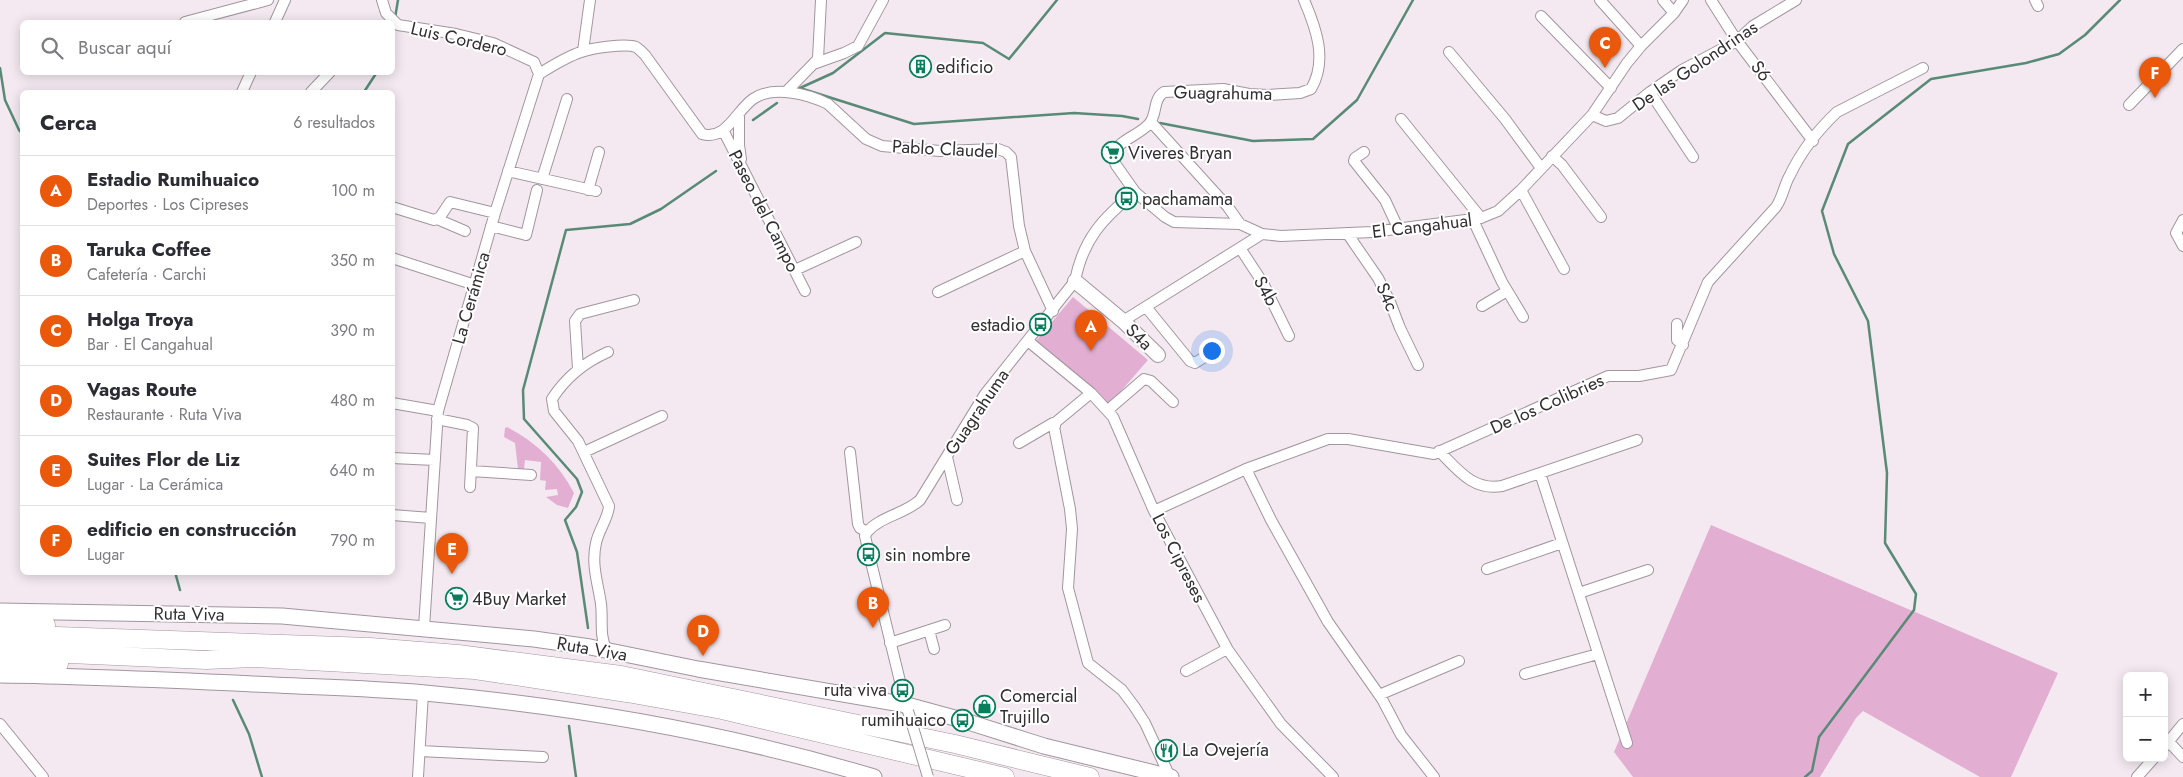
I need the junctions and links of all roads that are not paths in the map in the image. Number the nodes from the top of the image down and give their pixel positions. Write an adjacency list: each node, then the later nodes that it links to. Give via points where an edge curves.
1 (268, 0): 15 (street)
2 (286, 0): 16 (street)
3 (382, 0): 17 (street, Luis Cordero)
4 (590, 0): 22 (street)
5 (821, 0): 24 (street)
6 (883, 0): 24 (street, via 858,46)
7 (1304, 0): 39 (street, Guagrahuma, via 1320,50 1316,80 1311,89 1268,95 1223,89 1164,92 1158,95)
8 (1600, 0): 20 (street)
9 (1663, 0): 13 (street)
10 (1683, 0): 13 (street, El Cangahual)
11 (1711, 0): 19 (street, S6)
12 (1796, 0): 19 (street, De las Golondrinas, via 1753,26)
13 (1674, 13): 20 (street, El Cangahual)
14 (1541, 16): 29 (street)
15 (193, 20)
16 (276, 20)
17 (389, 20)
18 (395, 24): 26 (street, Luis Cordero, via 502,46 534,62)
19 (1737, 41): 33 (street, De las Golondrinas, via 1682,70); 41 (street, S6)
20 (1641, 46): 29 (street, El Cangahual)
21 (2183, 49): 35 (street)
22 (583, 51): 26 (street); 40 (street, via 624,45 636,47 702,134 716,136)
23 (1449, 52): 46 (street)
24 (816, 63): 32 (street)
25 (1923, 68): 41 (street, De los Colibries, via 1837,112)
26 (539, 74): 48 (street, La Cerámica)
27 (250, 75): 30 (street)
28 (327, 75): 31 (street)
29 (1611, 88): 37 (street, El Cangahual)
30 (243, 90)
31 (313, 90)
32 (786, 92): 36 (street, Pablo Claudel, via 762,94); 68 (street, Pablo Claudel, via 828,104 866,139 882,146 940,151 998,149 1006,152 1011,157)
33 (1650, 92): 37 (street, De las Golondrinas, via 1618,118 1606,121); 45 (street)
34 (566, 100): 49 (street)
35 (2129, 105)
36 (739, 114): 40 (street, Pablo Claudel); 47 (street)
37 (1592, 115): 44 (street, El Cangahual)
38 (1401, 119): 57 (street)
39 (1151, 122): 52 (street, via 1122,142 1112,154); 59 (street)
40 (723, 130): 47 (street, Paseo del Campo)
41 (1813, 141): 86 (street, De los Colibries, via 1794,167 1776,207 1708,282)
42 (599, 152): 49 (street, via 592,190)
43 (1364, 152): 61 (street, via 1354,161 1385,200)
44 (1552, 156): 46 (street, El Cangahual); 55 (street)
45 (1693, 157)
46 (1541, 168): 51 (street, El Cangahual)
47 (743, 170): 71 (street, Paseo del Campo)
48 (508, 171): 49 (street); 54 (street, La Cerámica)
49 (542, 179)
50 (537, 190): 60 (street, via 526,235)
51 (1521, 190): 57 (street, El Cangahual, via 1498,211); 70 (street)
52 (1135, 192): 59 (street, El Cangahual, via 1174,222); 72 (street, Guagrahuma, via 1110,212 1093,233 1079,261)
53 (395, 208): 56 (street)
54 (495, 213): 56 (street, via 450,202); 60 (street, La Cerámica)
55 (1601, 217)
56 (437, 219): 62 (street)
57 (1477, 219): 61 (street, El Cangahual); 75 (street)
58 (2183, 220): 66 (street, via 2176,233)
59 (1240, 224): 64 (street, El Cangahual)
60 (491, 226): 73 (street, La Cerámica)
61 (1399, 230): 63 (street, El Cangahual)
62 (465, 231)
63 (1347, 233): 64 (street, El Cangahual); 90 (street, S4c, via 1378,278)
64 (1262, 234): 67 (street)
65 (856, 242): 71 (street)
66 (2183, 246)
67 (1240, 248): 79 (street); 84 (street, S4b, via 1263,283)
68 (1025, 251): 76 (street); 80 (street, Pablo Claudel)
69 (395, 259): 73 (street)
70 (1564, 269)
71 (795, 270): 74 (street, Paseo del Campo)
72 (1075, 281): 80 (street, Guagrahuma); 82 (street, S4a)
73 (474, 285): 96 (street, La Cerámica)
74 (805, 291)
75 (1507, 291): 78 (street); 81 (street)
76 (938, 292)
77 (634, 300): 91 (street, via 576,317)
78 (1482, 306)
79 (1146, 307): 82 (street); 87 (street, via 1190,361 1199,362)
80 (1053, 310): 85 (street, Guagrahuma)
81 (1523, 317)
82 (1123, 321): 89 (street, S4a)
83 (1677, 324): 86 (street, via 1678,340)
84 (1289, 336)
85 (1028, 341): 92 (street, Los Cipreses); 104 (street, Guagrahuma, via 985,394)
86 (1683, 345): 101 (street, De los Colibries, via 1671,370 1639,376 1608,376)
87 (1214, 351)
88 (608, 352): 91 (street)
89 (1158, 355)
90 (1418, 365)
91 (578, 369): 102 (street, via 552,399 554,411)
92 (1091, 393): 95 (street, Los Cipreses); 98 (street)
93 (1173, 402): 95 (street, via 1144,379)
94 (395, 404): 96 (street)
95 (1108, 410): 113 (street, Los Cipreses)
96 (438, 415): 106 (street, La Cerámica); 108 (street, via 473,428)
97 (662, 416): 102 (street)
98 (1054, 426): 100 (street, via 1053,423); 160 (street, via 1072,529 1068,588 1088,663 1122,690 1134,706)
99 (1637, 440): 109 (street)
100 (1019, 443)
101 (1440, 451): 107 (street, De los Colibries, via 1434,454 1348,439 1328,439); 109 (street, via 1470,481 1485,487 1502,486)
102 (584, 452): 125 (street, via 609,506 594,557)
103 (850, 452): 116 (street, via 858,524)
104 (947, 457): 112 (street); 116 (street, Guagrahuma, via 914,506 873,525)
105 (395, 458): 106 (street)
106 (435, 460): 115 (street, La Cerámica)
107 (1246, 469): 113 (street, De los Colibries); 143 (street, via 1328,622)
108 (471, 471): 110 (street); 111 (street)
109 (1540, 473): 117 (street)
110 (531, 474)
111 (470, 487)
112 (957, 500)
113 (1154, 511): 132 (street, Los Cipreses)
114 (395, 515): 115 (street)
115 (431, 518): 124 (street, La Cerámica)
116 (867, 532): 129 (street, via 865,536)
117 (1562, 543): 118 (street); 120 (street)
118 (1487, 569)
119 (1648, 570): 120 (street)
120 (1579, 593): 135 (street)
121 (0, 611): 124 (main road, Ruta Viva, via 282,616)
122 (0, 620): 128 (highway, via 146,631)
123 (945, 625): 126 (street)
124 (424, 628): 130 (main road, Ruta Viva)
125 (602, 630): 130 (street); 133 (street)
126 (929, 630): 129 (street); 131 (street)
127 (0, 634): 128 (highway, Ruta Viva)
128 (198, 641): 159 (highway, Ruta Viva, via 370,647 458,654 620,675 955,744)
129 (890, 642): 144 (street)
130 (590, 647): 133 (main road, Ruta Viva)
131 (934, 649)
132 (1227, 649): 139 (street); 161 (street, Los Cipreses, via 1282,724)
133 (607, 650): 144 (main road, Ruta Viva)
134 (0, 652): 136 (highway)
135 (1598, 654): 140 (street); 148 (street)
136 (206, 660): 138 (highway); 158 (highway, via 254,658 475,670 722,710)
137 (1459, 661): 143 (street)
138 (0, 666)
139 (1186, 671)
140 (1525, 674)
141 (0, 675): 142 (main road, via 90,676)
142 (423, 693): 150 (street); 156 (main road, via 597,714 717,736 805,756)
143 (1379, 695): 162 (street, via 1401,735)
144 (907, 708): 157 (street, bridge); 160 (main road, Ruta Viva)
145 (0, 724): 154 (street)
146 (2183, 724): 147 (street)
147 (2168, 742)
148 (1627, 743)
149 (2168, 746): 152 (street)
150 (420, 751): 151 (street); 155 (street)
151 (543, 757)
152 (2183, 757)
153 (2150, 762): 163 (street)
154 (43, 777)
155 (418, 777)
156 (874, 777)
157 (928, 777)
158 (1005, 777)
159 (1090, 777)
160 (1170, 777)
161 (1333, 777)
162 (1434, 777)
163 (2137, 777)

